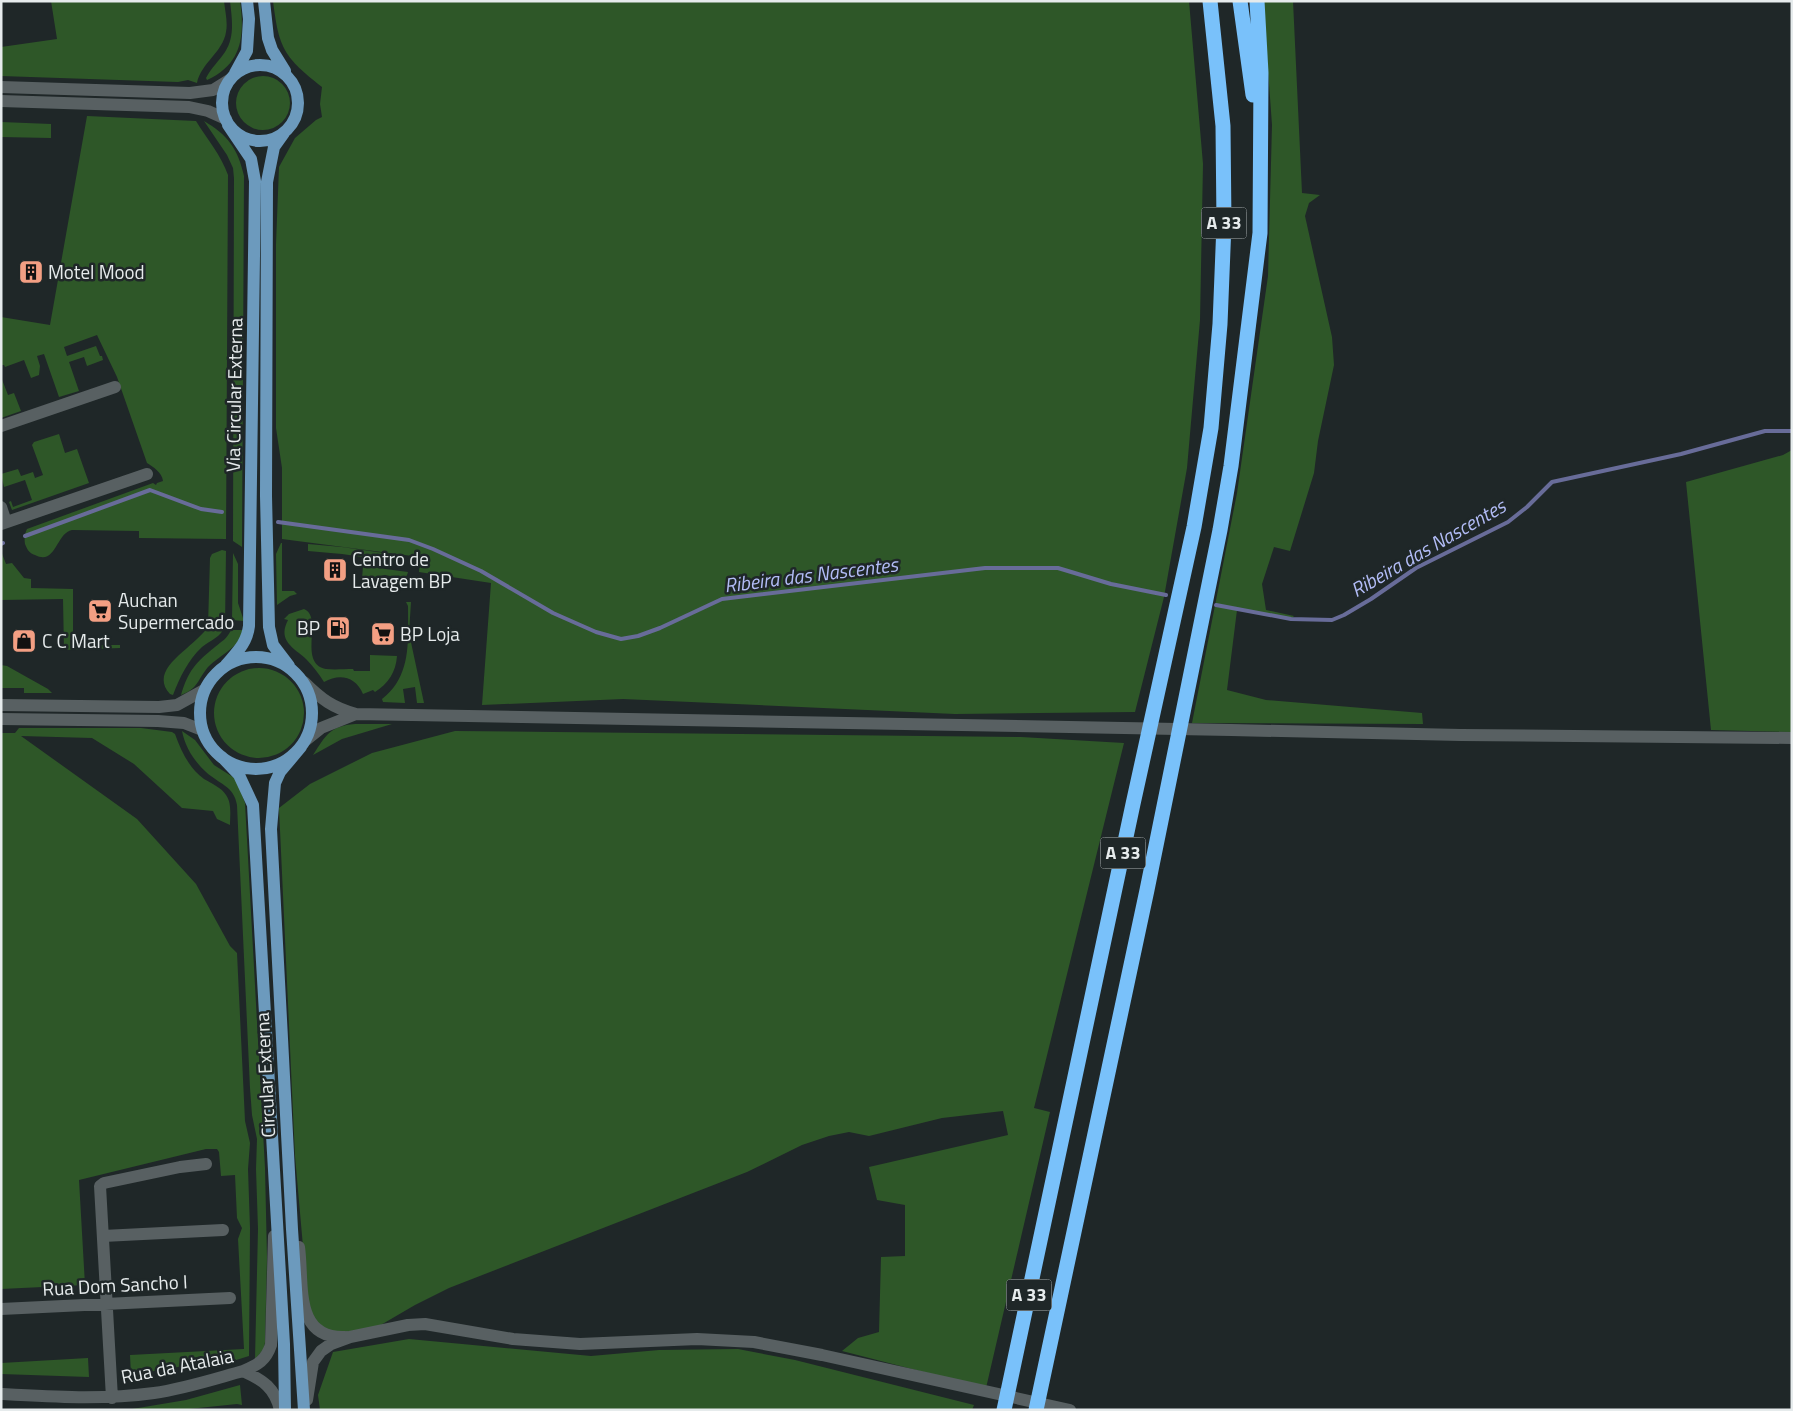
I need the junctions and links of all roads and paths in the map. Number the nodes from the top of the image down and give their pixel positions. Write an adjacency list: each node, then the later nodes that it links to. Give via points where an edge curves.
1 (247, 1): 7 (main road, via 247,50)
2 (264, 1): 6 (main road, via 268,38)
3 (1210, 1): 44 (highway, A 33, via 1223,126 1224,224 1211,428 1194,527)
4 (1240, 1): 12 (highway, A 33)
5 (1257, 1): 12 (highway, via 1261,73)
6 (288, 76): 7 (main road, via 276,67 258,64 244,67); 11 (main road, via 296,87 299,100 298,113)
7 (232, 77): 8 (street, via 213,90 190,93); 10 (main road, via 221,100)
8 (1, 87)
9 (1, 101): 10 (street, via 189,107 208,110)
10 (227, 122): 11 (main road, via 237,134 249,140 273,139); 18 (main road, Via Circular Externa, via 251,159 255,181 249,626 248,637)
11 (284, 133): 19 (main road, Via Circular Externa, via 274,147 267,182 266,496 269,627 272,646)
12 (1259, 144): 45 (highway, A 33, via 1260,233 1220,530)
13 (115, 387): 14 (street)
14 (1, 426)
15 (147, 474): 17 (street)
16 (1, 507): 17 (street)
17 (4, 523)
18 (226, 665): 19 (main road, via 257,656); 21 (main road)
19 (289, 666): 20 (main road)
20 (304, 682): 23 (street, via 338,709); 27 (main road, via 313,714 312,725)
21 (204, 690): 22 (street, via 177,705 159,707); 25 (main road, via 200,711)
22 (1, 705)
23 (356, 714): 26 (street, via 1442,735); 27 (street, via 321,728)
24 (1, 719): 25 (street, via 158,720)
25 (202, 730): 28 (main road)
26 (1792, 738)
27 (303, 744): 28 (main road, via 287,760 266,768 244,768); 31 (main road, Circular Externa, via 275,783 271,829)
28 (222, 757): 30 (main road, Circular Externa, via 240,775 253,805)
29 (206, 1164): 33 (street, via 104,1183 100,1186)
30 (276, 1221): 38 (street, Circular Externa, via 272,1255 271,1344 262,1362); 42 (main road, Circular Externa)
31 (292, 1229): 37 (street, via 299,1247 305,1307 311,1324 322,1334); 43 (main road, Circular Externa)
32 (223, 1230): 33 (street)
33 (103, 1236): 35 (street)
34 (230, 1298): 35 (street, Rua Dom Sancho I)
35 (106, 1304): 36 (street, Rua Dom Sancho I); 40 (street)
36 (1, 1310)
37 (350, 1337): 43 (street, via 331,1344 313,1362); 46 (street, via 425,1324 513,1340 571,1343 697,1339 754,1342)
38 (243, 1371): 40 (street, Rua da Atalaia, via 156,1393); 41 (street, Rua da Atalaia, via 270,1387)
39 (1, 1394): 40 (street, Rua da Atalaia)
40 (112, 1398)
41 (280, 1410)
42 (285, 1410)
43 (305, 1410)
44 (1004, 1410)
45 (1036, 1410)
46 (1070, 1410)

